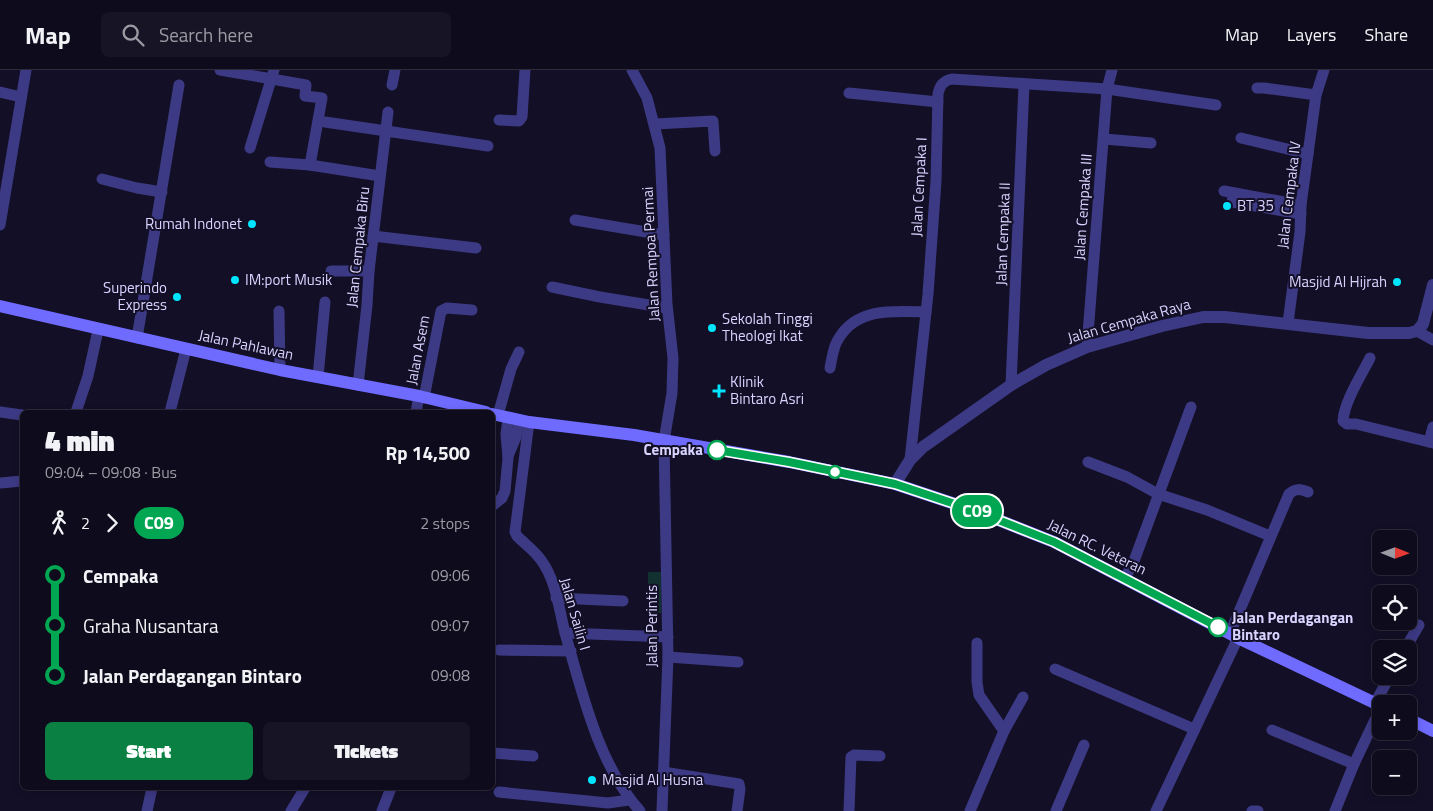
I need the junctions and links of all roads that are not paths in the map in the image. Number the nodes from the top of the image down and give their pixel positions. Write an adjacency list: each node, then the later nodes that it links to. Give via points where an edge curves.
1 (26, 70): 17 (street)
2 (220, 70): 8 (street)
3 (395, 70): 11 (street)
4 (525, 70): 21 (street, via 521,120)
5 (632, 70): 23 (street, Jalan Rempoa Permai, via 648,98)
6 (1112, 70): 13 (street, Jalan Cempaka III)
7 (1324, 70): 16 (street, Jalan Cempaka IV)
8 (272, 75): 29 (street); 33 (street, via 306,86 305,96 322,98)
9 (1024, 84): 13 (street, Jalan Cempaka I); 18 (street, Jalan Cempaka I, via 945,80 940,86); 67 (street, Jalan Cempaka II)
10 (180, 85): 36 (street)
11 (392, 85)
12 (1257, 88): 16 (street)
13 (1107, 89): 19 (street, Jalan Cempaka I); 26 (street, Jalan Cempaka III)
14 (0, 92): 17 (street)
15 (850, 93): 18 (street)
16 (1316, 95): 31 (street, Jalan Cempaka IV)
17 (21, 97): 40 (street)
18 (938, 102): 53 (street, Jalan Cempaka I, via 936,181)
19 (1216, 105)
20 (388, 112): 24 (street, Jalan Cempaka Biru)
21 (500, 120)
22 (325, 122): 24 (street)
23 (655, 124): 30 (street, via 713,121); 41 (street, Jalan Rempoa Permai, via 660,148)
24 (385, 132): 28 (street); 34 (street, Jalan Cempaka Biru)
25 (1241, 138): 31 (street)
26 (1104, 139): 27 (street); 59 (street, Jalan Cempaka III)
27 (1151, 143)
28 (488, 146)
29 (250, 148)
30 (715, 151)
31 (1308, 154): 38 (street, Jalan Cempaka IV)
32 (270, 162): 33 (street)
33 (310, 165): 34 (street)
34 (380, 176): 42 (street, Jalan Cempaka Biru)
35 (102, 179): 36 (street)
36 (162, 192): 57 (street)
37 (1229, 192): 38 (street)
38 (1301, 209): 54 (street, Jalan Cempaka IV)
39 (575, 220): 41 (street)
40 (0, 225)
41 (664, 235): 50 (street, Jalan Rempoa Permai)
42 (373, 236): 43 (street); 45 (street, Jalan Cempaka Biru)
43 (476, 248)
44 (331, 270): 45 (street)
45 (369, 271): 66 (street, Jalan Cempaka Biru)
46 (1433, 285): 56 (street, via 1423,324)
47 (552, 287): 50 (street)
48 (325, 302): 65 (street)
49 (0, 306): 55 (main road, Jalan Pahlawan)
50 (667, 308): 78 (street, Jalan Rempoa Permai, via 673,358 672,393)
51 (279, 310): 64 (street)
52 (472, 310): 68 (street, Jalan Asem, via 447,308 441,311)
53 (926, 312): 63 (street, via 879,312 859,318 839,338); 80 (street, Jalan Cempaka I)
54 (1288, 324): 56 (street, Jalan Cempaka Raya, via 1368,333); 59 (street, Jalan Cempaka Raya, via 1203,317)
55 (98, 330): 57 (main road, Jalan Pahlawan); 70 (street)
56 (1418, 331): 58 (street)
57 (137, 338): 60 (main road, Jalan Pahlawan)
58 (1433, 340)
59 (1087, 347): 67 (street, Jalan Cempaka Raya)
60 (186, 349): 64 (main road, Jalan Pahlawan); 71 (street)
61 (519, 352): 76 (street, via 511,369)
62 (1370, 358): 79 (street, via 1343,421)
63 (830, 368)
64 (280, 370): 65 (main road, Jalan Pahlawan)
65 (318, 377): 66 (main road, Jalan Pahlawan)
66 (358, 385): 68 (main road, Jalan Pahlawan)
67 (1011, 385): 80 (street, Jalan Cempaka Raya, via 923,446)
68 (422, 397): 72 (street); 73 (main road, Jalan Pahlawan)
69 (1191, 407): 86 (street)
70 (77, 410)
71 (171, 410)
72 (417, 410)
73 (477, 410)
74 (0, 412): 75 (street)
75 (20, 415)
76 (506, 417): 78 (main road, Jalan Pahlawan); 87 (street, via 508,458 505,491); 90 (street, Jalan Sailin I, via 515,532 541,560)
77 (1433, 427): 79 (street)
78 (664, 441): 84 (main road, Jalan RC. Veteran); 95 (street, Jalan Perintis)
79 (1431, 442)
80 (910, 460): 84 (street, Jalan Cempaka Raya)
81 (1088, 462): 86 (street, via 1127,477)
82 (20, 481): 83 (street)
83 (0, 483)
84 (895, 484): 89 (main road, Jalan RC. Veteran, via 1054,542)
85 (1308, 492): 88 (street, via 1299,489 1289,494)
86 (1158, 494): 88 (street); 89 (street)
87 (495, 504)
88 (1270, 536): 94 (street)
89 (1125, 578): 94 (main road, Jalan RC. Veteran)
90 (556, 598): 91 (street); 93 (street, Jalan Sailin I)
91 (623, 601)
92 (1419, 625): 96 (street)
93 (565, 633): 95 (street); 99 (street, Jalan Sailin I)
94 (1234, 635): 104 (main road, Jalan RC. Veteran); 107 (street)
95 (668, 636): 100 (street, Jalan Perintis)
96 (1410, 640)
97 (977, 643): 109 (street, via 979,695)
98 (499, 650): 99 (street)
99 (571, 651): 121 (street, Jalan Sailin I, via 586,708 613,773)
100 (668, 657): 101 (street); 116 (street, Jalan Perintis)
101 (738, 662)
102 (1055, 669): 107 (street)
103 (1023, 697): 109 (street)
104 (1372, 702)
105 (1372, 722): 115 (street)
106 (1417, 723): 110 (main road)
107 (1194, 729): 133 (street)
108 (1272, 730): 115 (street)
109 (1004, 731): 131 (street)
110 (1433, 731)
111 (1084, 745): 132 (street)
112 (495, 753): 113 (street)
113 (533, 756)
114 (880, 756): 130 (street, via 851,757)
115 (1354, 764): 123 (street)
116 (663, 772): 128 (street, Jalan Perintis); 129 (street, via 739,784)
117 (152, 790): 124 (street)
118 (300, 790): 125 (street)
119 (390, 790): 126 (street)
120 (499, 792): 122 (street)
121 (629, 800): 122 (street); 127 (street, Jalan Sailin I)
122 (607, 807)
123 (1339, 809)
124 (147, 811)
125 (291, 811)
126 (382, 811)
127 (640, 811)
128 (662, 811)
129 (737, 811)
130 (849, 811)
131 (970, 811)
132 (1056, 811)
133 (1156, 811)
134 (1252, 811): 135 (street)
135 (1258, 811)

